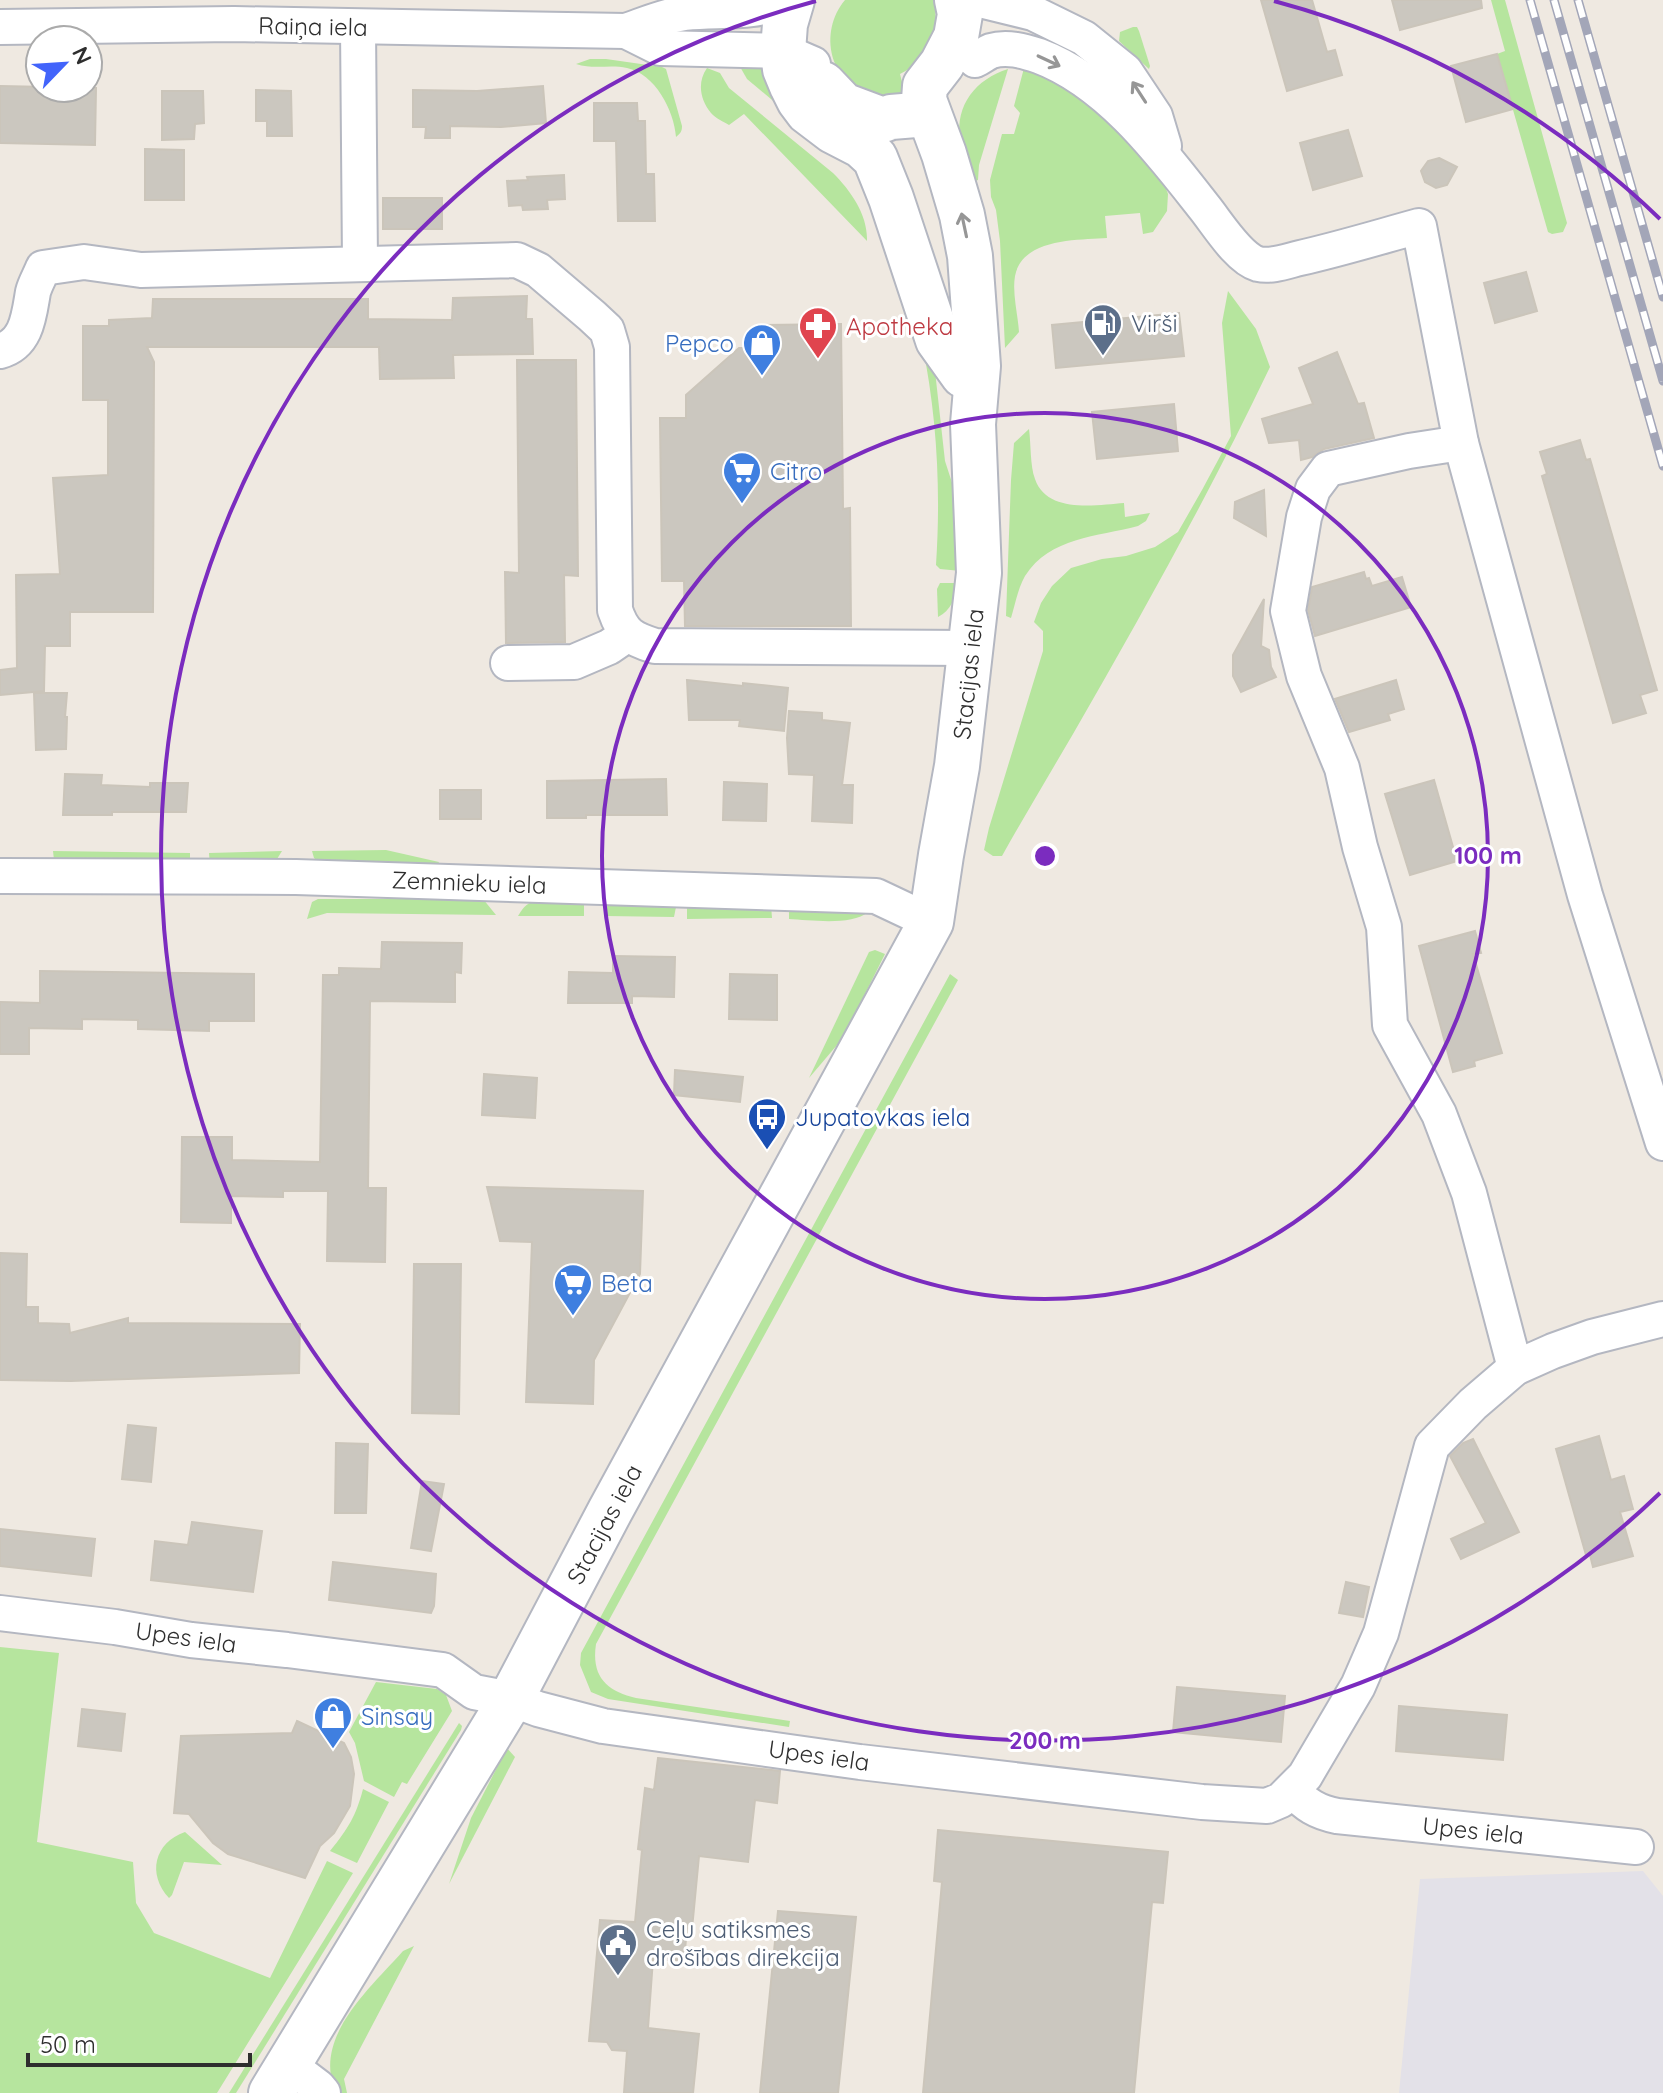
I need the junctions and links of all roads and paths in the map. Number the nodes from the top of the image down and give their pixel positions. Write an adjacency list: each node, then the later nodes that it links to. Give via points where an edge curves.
1 (784, 0): 8 (street, Raiņa iela, via 752,10 661,18)
2 (792, 0): 9 (main road, via 785,24)
3 (822, 0): 9 (main road, via 810,45)
4 (957, 0): 11 (main road, Stacijas iela, via 956,37 925,86)
5 (982, 0): 10 (main road, via 986,23); 13 (street, one-way to 5, via 1155,116 1125,71 1084,38 1033,13)
6 (0, 27): 7 (street, Raiņa iela)
7 (358, 27): 8 (street, Raiņa iela); 14 (street)
8 (626, 31): 9 (street, Raiņa iela, via 660,48)
9 (798, 58): 12 (main road, via 843,105); 16 (main road, via 785,69 808,112 875,158 938,340)
10 (975, 60): 11 (main road, via 956,89); 13 (street, one-way to 13, via 1011,49 1052,61 1109,99)
11 (928, 114): 12 (main road); 17 (main road, Stacijas iela, one-way to 11, via 978,366 970,256 958,200)
12 (883, 120): 16 (main road, Stacijas iela, via 940,268)
13 (1169, 162): 18 (street, via 1253,263 1267,266 1419,226)
14 (360, 263): 15 (street, via 141,270 84,262 43,268 29,323 10,349); 19 (street, via 517,260 538,270 607,330 612,347 615,610)
15 (0, 351)
16 (963, 375): 17 (main road, Stacijas iela)
17 (973, 424): 20 (main road, Stacijas iela, via 979,573)
18 (1461, 443): 24 (street, via 1585,895); 26 (street, via 1328,469 1313,489 1304,517 1288,611 1304,676 1342,768 1384,927 1390,1025 1439,1114 1469,1193)
19 (628, 634): 20 (street, via 655,646); 21 (street, via 574,662)
20 (971, 648): 23 (main road, Stacijas iela, via 957,766)
21 (508, 663)
22 (0, 876): 23 (street, Zemnieku iela, via 296,877 876,896)
23 (925, 934): 28 (main road, Stacijas iela)
24 (1663, 1143)
25 (1663, 1319): 26 (street, via 1592,1337)
26 (1515, 1368): 29 (street, via 1432,1446 1381,1633 1338,1722)
27 (0, 1613): 28 (street, Upes iela, via 443,1670 474,1692)
28 (511, 1699): 29 (street, Upes iela, via 603,1726 1076,1788 1252,1807 1267,1806); 31 (main road, Stacijas iela)
29 (1292, 1790): 30 (street, Upes iela, via 1318,1812 1337,1816)
30 (1636, 1847)
31 (280, 2079): 32 (street, via 318,2087)
32 (323, 2093)

